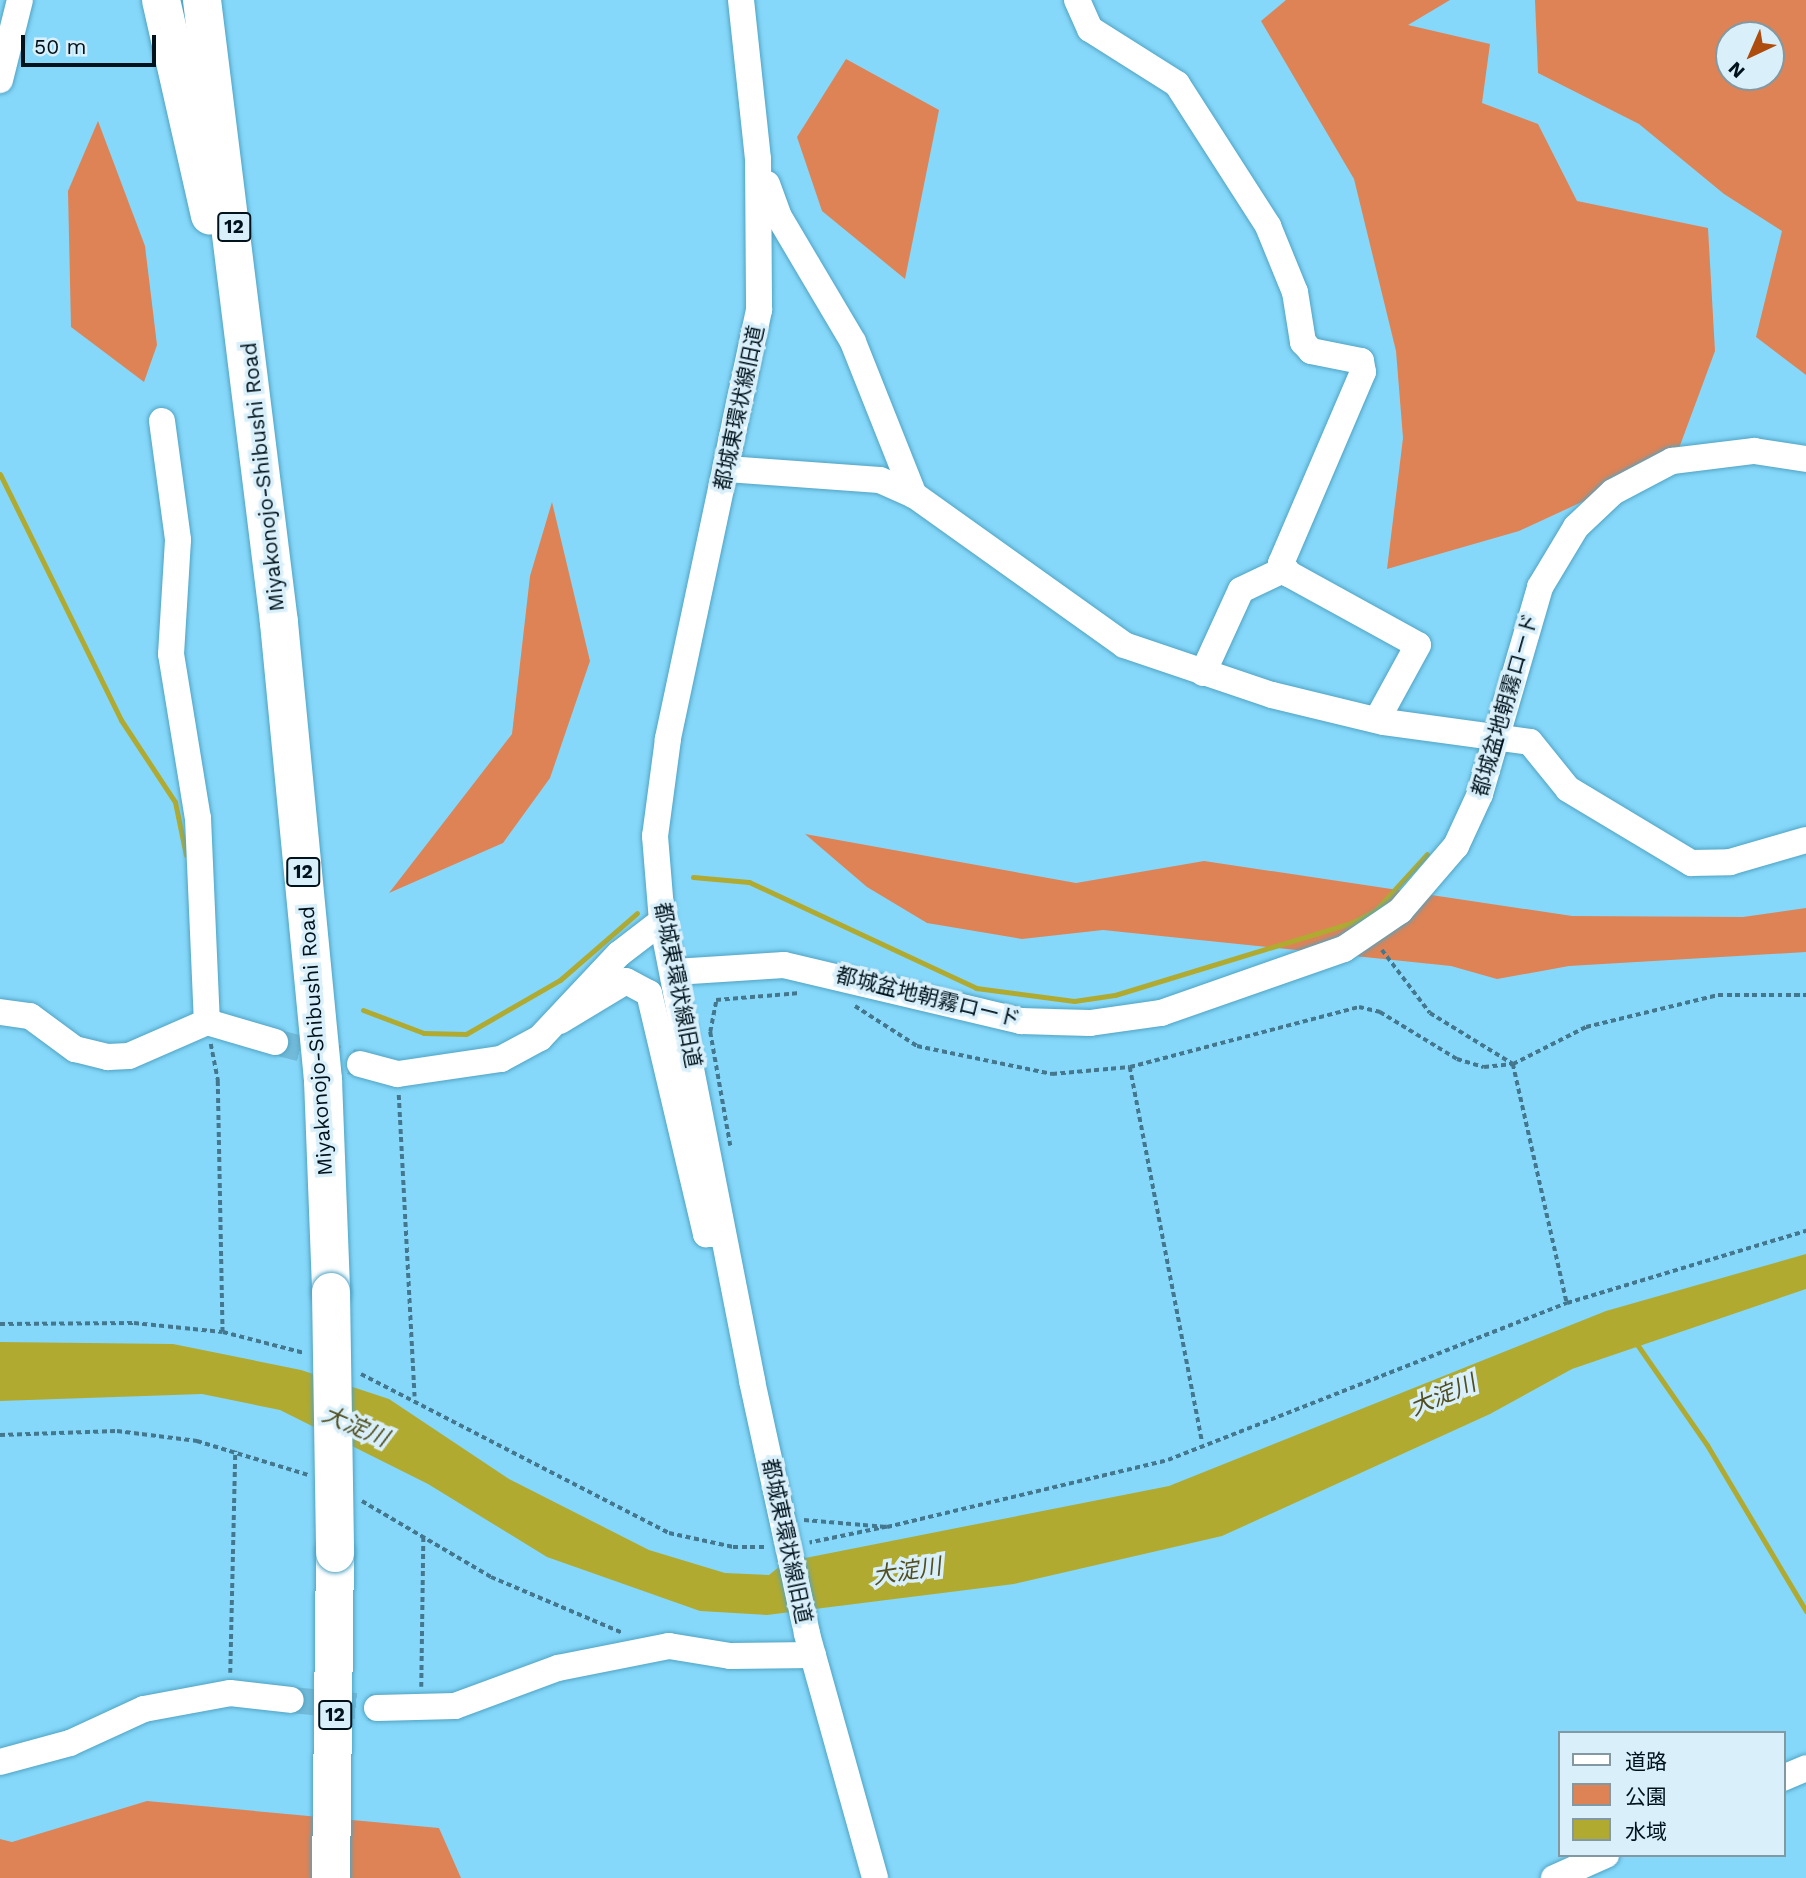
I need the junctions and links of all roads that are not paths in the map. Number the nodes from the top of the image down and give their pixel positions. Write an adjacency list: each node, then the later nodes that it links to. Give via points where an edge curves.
1 (20, 0): 7 (street)
2 (161, 0): 10 (highway)
3 (202, 0): 10 (highway, Miyakonojo-Shibushi Road / 12)
4 (221, 0): 10 (highway)
5 (741, 0): 8 (street, 都城東環状線旧道)
6 (1077, 0): 14 (street, via 1090,29 1177,84 1268,226 1295,292 1303,342 1311,351 1361,361 1363,372 1281,563)
7 (0, 80)
8 (758, 159): 12 (street, 都城東環状線旧道, via 759,310); 13 (street, via 778,215 853,342)
9 (162, 421): 23 (street, via 178,540 171,654 198,818)
10 (261, 454): 34 (highway, Miyakonojo-Shibushi Road / 12, bridge, via 323,1080 335,1553)
11 (1806, 459): 17 (street, 都城盆地朝霧ロード, via 1754,451 1703,454 1662,465 1613,492 1576,527 1540,587)
12 (727, 469): 13 (street, via 880,480); 19 (street, 都城東環状線旧道, via 657,795)
13 (914, 495): 15 (street, via 1124,645)
14 (1285, 569): 15 (street, via 1241,590); 16 (street, via 1418,645)
15 (1203, 673): 16 (street)
16 (1377, 720): 17 (street)
17 (1496, 736): 18 (street, via 1530,742 1568,789 1691,863 1730,863); 20 (street, 都城盆地朝霧ロード, via 1480,794 1456,846 1400,911 1370,932 1290,973 1224,995 1161,1013 1090,1023 1021,1021 784,965)
18 (1806, 840)
19 (662, 921): 20 (street, 都城東環状線旧道); 22 (street, via 619,954)
20 (675, 972): 26 (street, 都城東環状線旧道)
21 (0, 1012): 23 (street, via 30,1016 75,1049 108,1057 130,1056)
22 (560, 1021): 25 (street, via 501,1059 398,1074); 26 (street, via 626,981 649,993 706,1234)
23 (207, 1022): 24 (street)
24 (275, 1042)
25 (360, 1063)
26 (723, 1235): 27 (street, 都城東環状線旧道)
27 (810, 1644): 29 (street, via 730,1656 669,1646 558,1668 456,1706); 35 (street, 都城東環状線旧道)
28 (291, 1700): 30 (street, via 230,1693 144,1709 70,1743)
29 (377, 1708)
30 (0, 1762)
31 (1806, 1768): 32 (street)
32 (1785, 1777)
33 (1601, 1857): 36 (street)
34 (331, 1878)
35 (875, 1878)
36 (1554, 1878)

